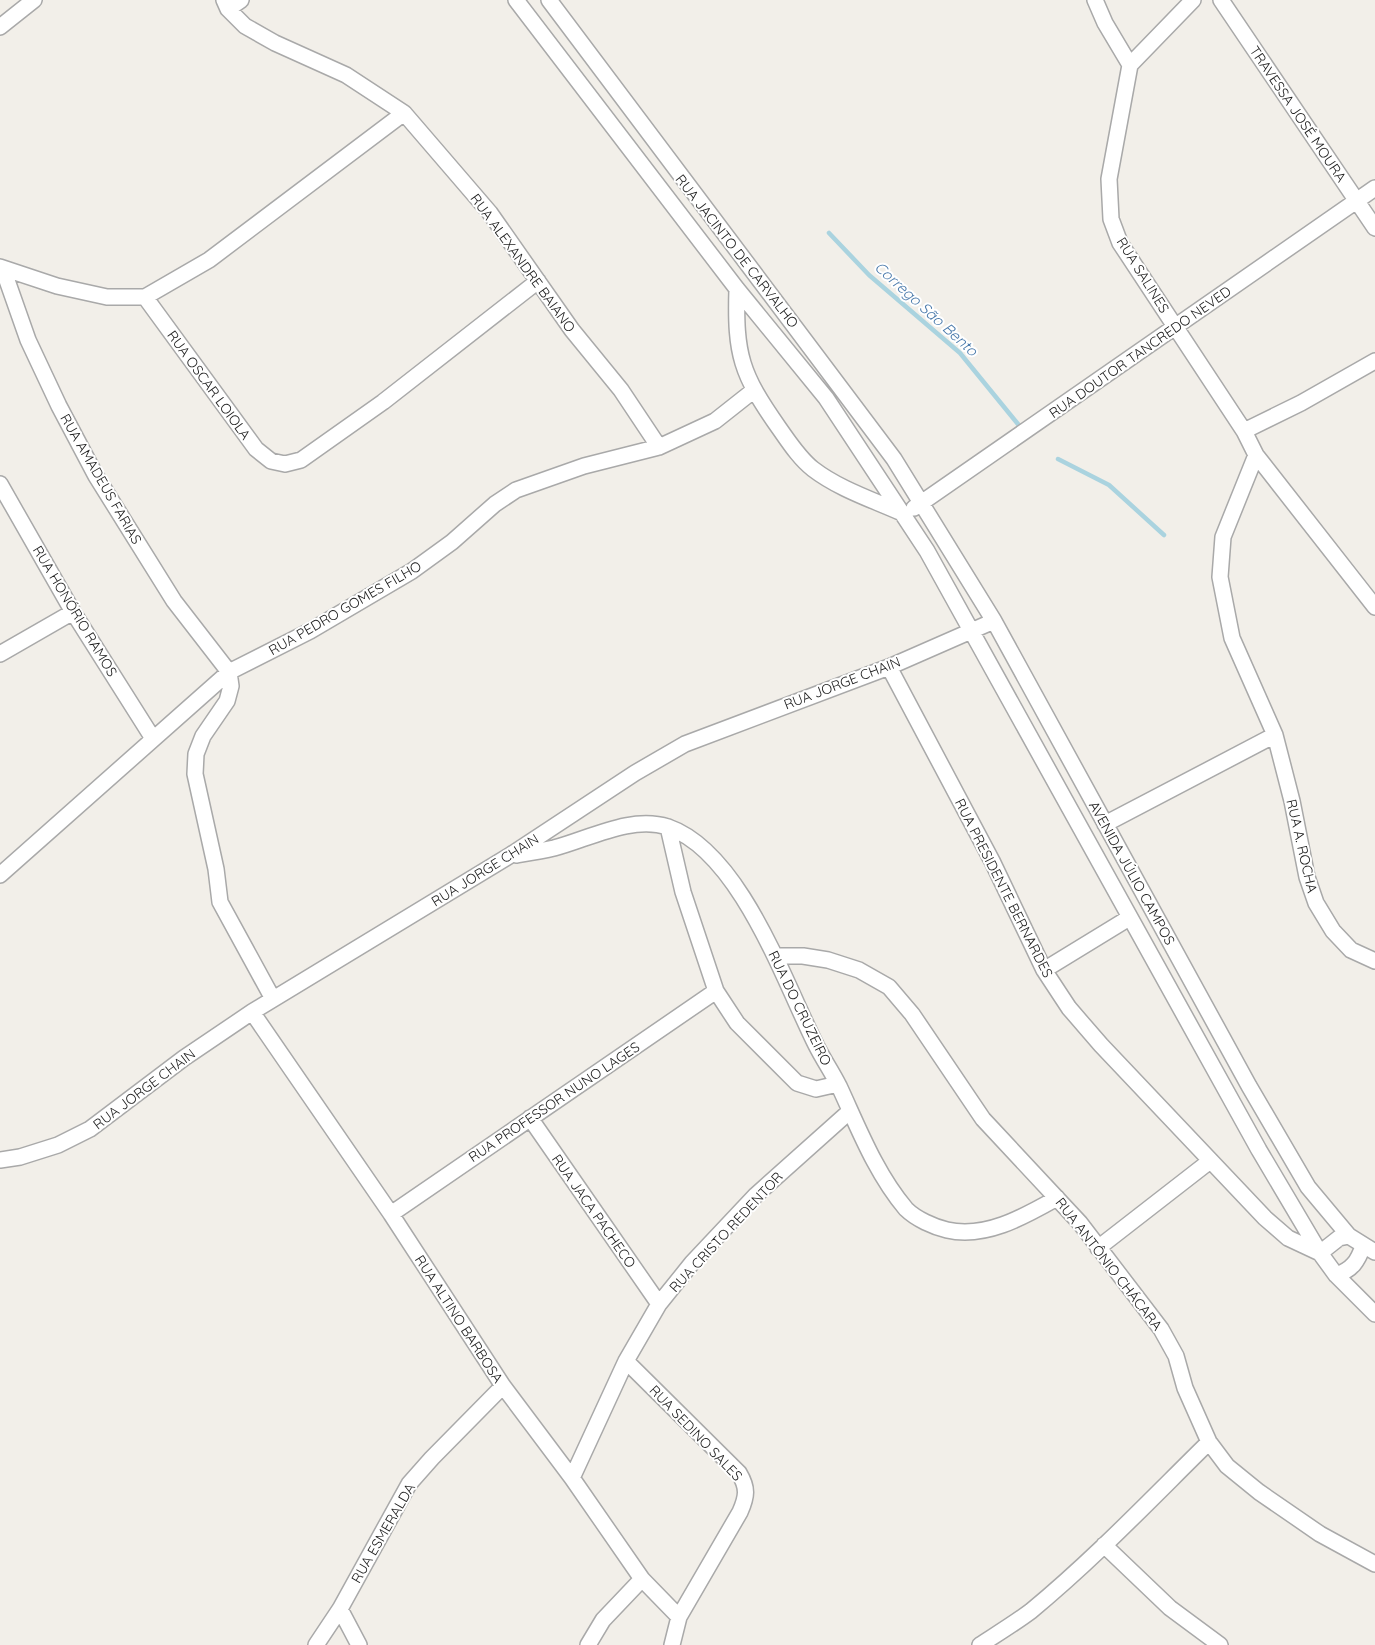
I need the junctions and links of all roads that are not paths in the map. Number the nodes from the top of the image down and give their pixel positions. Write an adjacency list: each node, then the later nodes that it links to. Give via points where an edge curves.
1 (241, 0): 8 (street)
2 (516, 0): 13 (street)
3 (549, 0): 12 (street, RUA JACINTO DE CARVALHO)
4 (1095, 0): 10 (street)
5 (1193, 0): 10 (street)
6 (1221, 0): 15 (street, TRAVESSA JOSÉ MOURA)
7 (26, 2): 9 (street)
8 (226, 5): 11 (street, RUA ALEXANDRE BAIANO, via 245,26 346,75)
9 (0, 27)
10 (1130, 65): 21 (street, RUA SALINES, via 1109,179 1111,219 1120,243)
11 (404, 113): 18 (street, RUA ALEXANDRE BAIANO, via 490,213); 20 (street, via 209,260)
12 (665, 156): 13 (street); 23 (street, RUA JACINTO DE CARVALHO)
13 (646, 171): 19 (street)
14 (1375, 188): 15 (street, RUA DOUTOR TANCREDO NEVED)
15 (1357, 201): 16 (street, TRAVESSA JOSÉ MOURA); 21 (street, RUA DOUTOR TANCREDO NEVED)
16 (1375, 228)
17 (2, 268): 20 (street, RUA AMADEUS FARIAS, via 57,286 107,297); 39 (street, RUA AMADEUS FARIAS, via 28,340 96,476 174,601)
18 (538, 281): 20 (street, RUA OSCAR LOIOLA, via 383,402 302,460 285,464 271,461 256,449); 27 (street, RUA ALEXANDRE BAIANO, via 572,330 621,390)
19 (737, 289): 24 (street, via 736,324 740,358); 25 (street)
20 (145, 297)
21 (1176, 327): 26 (street, RUA SALINES); 30 (street, RUA DOUTOR TANCREDO NEVED)
22 (1375, 361): 26 (street, via 1302,403)
23 (842, 387): 25 (street); 30 (street, RUA JACINTO DE CARVALHO)
24 (754, 391): 27 (street, RUA PEDRO GOMES FILHO, via 716,421); 31 (street, via 797,453 813,469)
25 (826, 398): 31 (street)
26 (1244, 431): 28 (street, RUA SALINES)
27 (658, 447): 39 (street, RUA PEDRO GOMES FILHO, via 584,466 516,490 412,571 310,631)
28 (1256, 455): 32 (street, RUA SALINES); 41 (street, RUA A. ROCHA, via 1223,536 1220,577 1232,638)
29 (0, 484): 33 (street, RUA HONÓRIO RAMOS)
30 (922, 504): 31 (street, RUA DOUTOR TANCREDO NEVED); 34 (street, AVENIDA JÚLIO CAMPOS)
31 (904, 514): 35 (street)
32 (1375, 607)
33 (73, 612): 36 (street); 42 (street, RUA HONÓRIO RAMOS)
34 (994, 621): 35 (street, RUA JORGE CHAIN); 38 (street, AVENIDA JÚLIO CAMPOS)
35 (971, 631): 37 (street, RUA JORGE CHAIN); 40 (street)
36 (0, 654)
37 (889, 667): 45 (street, RUA JORGE CHAIN, via 685,744 635,772); 50 (street, RUA PRESIDENTE BERNARDES, via 992,861)
38 (1019, 667): 40 (street); 43 (street, AVENIDA JÚLIO CAMPOS)
39 (229, 672): 42 (street, RUA PEDRO GOMES FILHO); 52 (street, via 231,686 227,701 203,736 196,754 195,774 220,902)
40 (998, 679): 47 (street)
41 (1275, 735): 43 (street); 49 (street, RUA A. ROCHA, via 1307,877 1316,903 1333,931 1351,950)
42 (152, 738): 46 (street, RUA PEDRO GOMES FILHO)
43 (1105, 824): 61 (street, AVENIDA JÚLIO CAMPOS, via 1308,1187)
44 (668, 827): 45 (street, RUA DO CRUZEIRO, via 646,824 622,827 554,848); 48 (street, RUA DO CRUZEIRO, via 712,855 745,901); 51 (street, via 683,892)
45 (509, 856): 52 (street, RUA JORGE CHAIN)
46 (0, 875)
47 (1129, 918): 50 (street); 64 (street)
48 (775, 956): 54 (street, RUA DO CRUZEIRO, via 817,1047); 59 (street, RUA ANTÔNIO CHÁCARA, via 828,960 859,970 889,988 912,1014 983,1119)
49 (1375, 961)
50 (1044, 970): 58 (street, RUA PRESIDENTE BERNARDES, via 1069,1008 1101,1045)
51 (716, 991): 54 (street, via 737,1024 797,1083 816,1090); 56 (street, RUA PROFESSOR NUNO LAGES)
52 (273, 999): 53 (street, RUA JORGE CHAIN)
53 (252, 1012): 57 (street, RUA JORGE CHAIN, via 184,1058 90,1130 58,1145); 60 (street, RUA ALTINO BARBOSA)
54 (838, 1084): 55 (street, RUA DO CRUZEIRO)
55 (850, 1111): 59 (street, RUA DO CRUZEIRO, via 881,1172 907,1210 924,1222 949,1230 978,1230 1017,1221); 66 (street, RUA CRISTO REDENTOR, via 756,1195 692,1263)
56 (530, 1118): 60 (street, RUA PROFESSOR NUNO LAGES); 66 (street, RUA JACA PACHECO)
57 (0, 1160)
58 (1210, 1161): 62 (street); 64 (street, RUA PRESIDENTE BERNARDES, via 1288,1238)
59 (1057, 1198): 62 (street, RUA ANTÔNIO CHÁCARA)
60 (391, 1214): 69 (street, RUA ALTINO BARBOSA)
61 (1349, 1236): 63 (street, AVENIDA JÚLIO CAMPOS); 64 (street, via 1339,1238)
62 (1098, 1248): 70 (street, RUA ANTÔNIO CHÁCARA, via 1161,1329 1176,1356 1185,1388)
63 (1369, 1249): 65 (street, via 1346,1272)
64 (1320, 1253): 65 (street)
65 (1336, 1275): 67 (street)
66 (659, 1304): 68 (street, RUA CRISTO REDENTOR)
67 (1375, 1314)
68 (626, 1361): 71 (street, RUA CRISTO REDENTOR); 76 (street, RUA SEDINO SALES, via 739,1473 746,1484 746,1497 740,1512)
69 (502, 1386): 71 (street, RUA ALTINO BARBOSA); 75 (street, RUA ESMERALDA, via 409,1484)
70 (1209, 1442): 72 (street); 73 (street, RUA ANTÔNIO CHÁCARA, via 1227,1466 1259,1492 1320,1534)
71 (572, 1478): 74 (street, RUA ALTINO BARBOSA)
72 (1104, 1545): 81 (street, via 1030,1612); 82 (street, via 1170,1608)
73 (1375, 1564)
74 (642, 1579): 76 (street, RUA ALTINO BARBOSA); 79 (street, via 603,1620)
75 (340, 1609): 77 (street, RUA ESMERALDA); 78 (street)
76 (679, 1617): 80 (street, RUA SEDINO SALES)
77 (316, 1645)
78 (359, 1645)
79 (588, 1645)
80 (672, 1645)
81 (980, 1645)
82 (1220, 1645)

